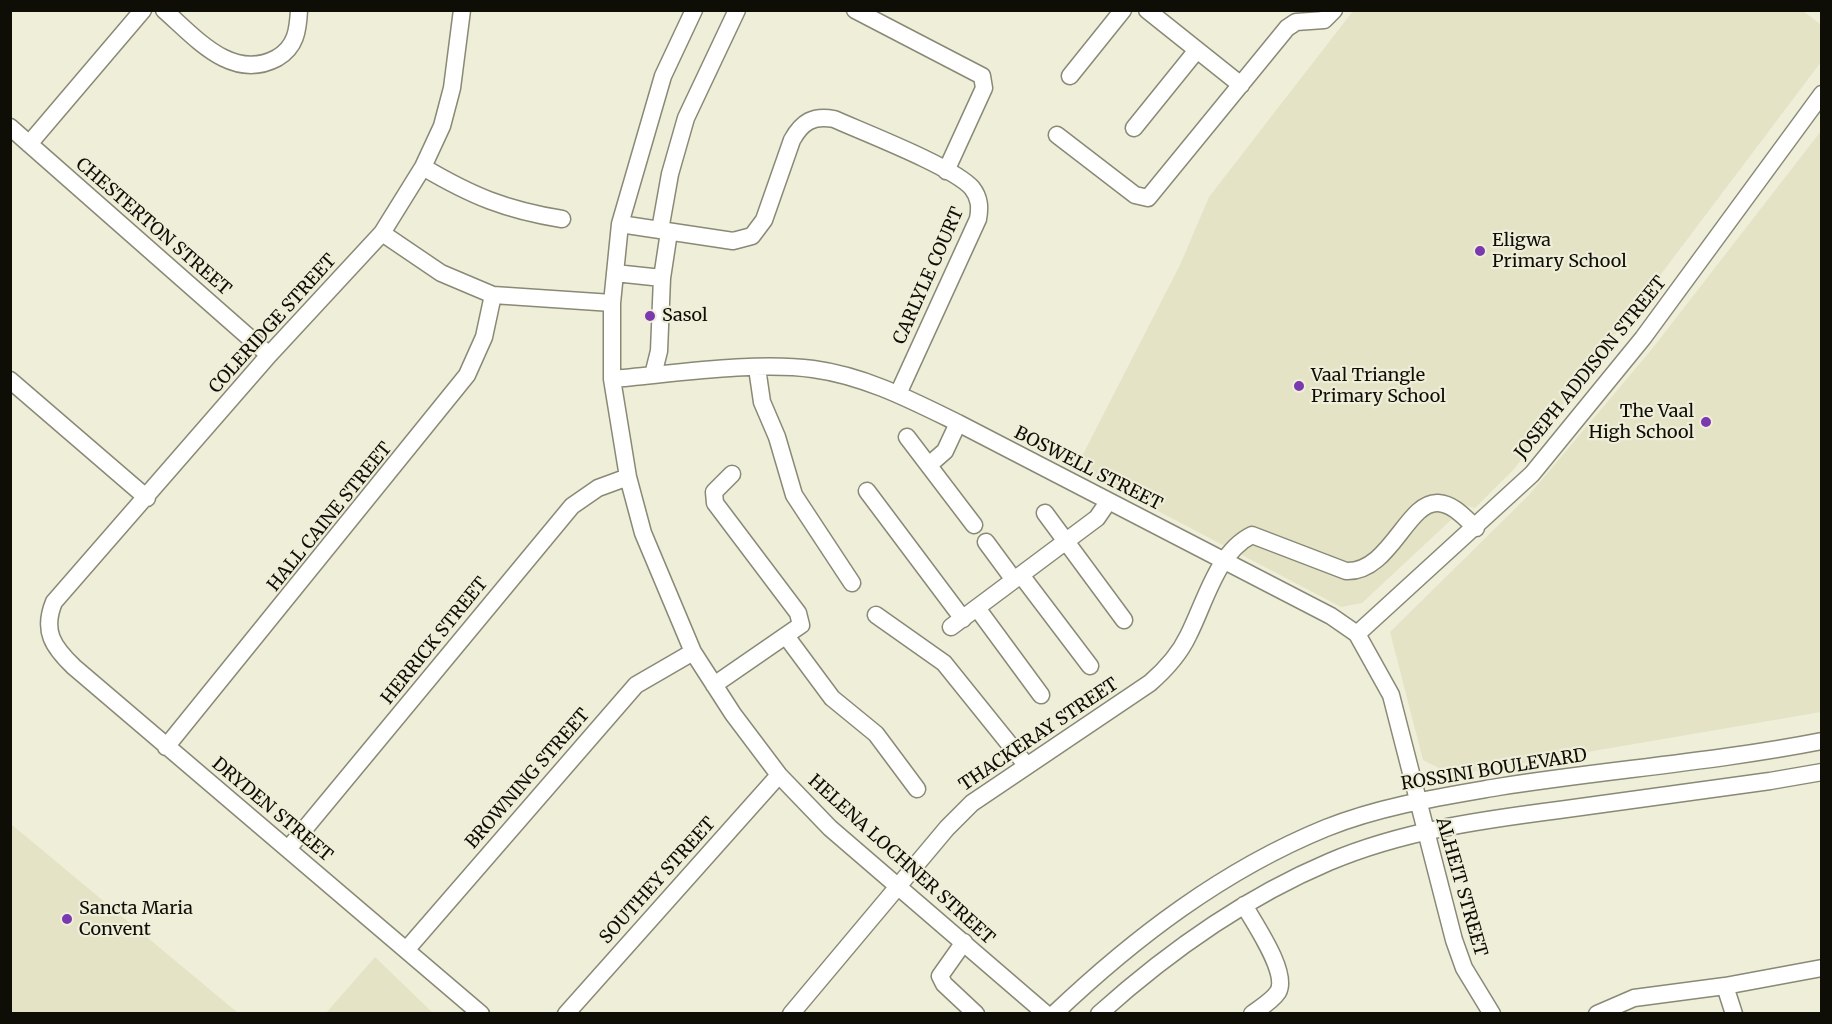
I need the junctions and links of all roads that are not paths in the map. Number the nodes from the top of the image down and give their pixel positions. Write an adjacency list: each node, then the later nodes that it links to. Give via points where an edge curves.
1 (143, 10): 18 (street)
2 (164, 10): 3 (street, via 219,57 238,65 254,66 282,55 292,44)
3 (299, 10)
4 (462, 10): 19 (street, COLERIDGE STREET, via 452,88 442,126)
5 (694, 10): 22 (street, HELENA LOCHNER STREET, via 663,76)
6 (737, 10): 23 (street, via 686,118 670,174)
7 (855, 10): 20 (street, via 982,76 984,88)
8 (1123, 10): 12 (street)
9 (1147, 10): 11 (street)
10 (1334, 10): 13 (street, via 1324,20 1296,22 1287,28)
11 (1197, 50): 13 (street); 16 (street)
12 (1070, 76)
13 (1241, 85): 17 (street, via 1148,198 1135,195)
14 (1821, 94): 45 (street, JOSEPH ADDISON STREET, via 1598,396 1532,474)
15 (10, 127): 18 (street, CHESTERTON STREET)
16 (1134, 128)
17 (1057, 135)
18 (29, 144): 29 (street, CHESTERTON STREET)
19 (423, 167): 21 (street, via 468,193 518,212); 24 (street, COLERIDGE STREET)
20 (946, 171): 23 (street, CARLYLE COURT, via 834,119 813,119 798,129 792,140 764,220 752,236 733,242); 34 (street, CARLYLE COURT, via 976,194 978,219)
21 (562, 219)
22 (620, 224): 23 (street, CARLYLE COURT); 25 (street, HELENA LOCHNER STREET)
23 (665, 231): 26 (street)
24 (381, 233): 27 (street, via 441,273); 29 (street, COLERIDGE STREET)
25 (615, 273): 26 (street); 28 (street, HELENA LOCHNER STREET)
26 (662, 278): 31 (street, via 659,351)
27 (493, 295): 28 (street); 62 (street, HALL CAINE STREET, via 477,356 451,398)
28 (612, 303): 32 (street, HELENA LOCHNER STREET)
29 (269, 355): 41 (street, COLERIDGE STREET)
30 (757, 368): 31 (street, BOSWELL STREET); 34 (street, BOSWELL STREET, via 811,369); 50 (street, via 762,402 794,495)
31 (653, 375): 32 (street, BOSWELL STREET)
32 (612, 379): 39 (street, HELENA LOCHNER STREET)
33 (10, 380): 41 (street)
34 (898, 394): 35 (street, BOSWELL STREET)
35 (958, 423): 37 (street, via 945,451); 42 (street, BOSWELL STREET)
36 (907, 437): 37 (street)
37 (929, 465): 44 (street)
38 (732, 474): 56 (street, via 714,492 715,503 801,617 801,625)
39 (628, 477): 57 (street, HELENA LOCHNER STREET, via 643,532); 69 (street, HERRICK STREET, via 598,488 572,506)
40 (867, 491): 52 (street)
41 (147, 498): 54 (street, COLERIDGE STREET, via 54,602)
42 (1108, 502): 46 (street, via 1097,518); 48 (street, BOSWELL STREET)
43 (1045, 513): 46 (street)
44 (974, 525)
45 (1476, 528): 48 (street, THACKERAY STREET, via 1454,508 1438,503 1424,507 1370,566 1358,572 1346,571 1252,535 1241,540); 55 (street, JOSEPH ADDISON STREET)
46 (1066, 541): 49 (street); 53 (street)
47 (986, 542): 49 (street)
48 (1224, 561): 55 (street, BOSWELL STREET, via 1331,616); 63 (street, THACKERAY STREET, via 1187,638 1166,669)
49 (1018, 578): 52 (street); 58 (street)
50 (852, 583)
51 (876, 615): 63 (street, via 944,663)
52 (964, 618): 60 (street)
53 (1124, 620)
54 (47, 629): 62 (street, DRYDEN STREET, via 60,654)
55 (1357, 634): 67 (street, BOSWELL STREET, via 1391,695)
56 (786, 636): 59 (street); 66 (street, via 832,698 876,734)
57 (693, 652): 59 (street, HELENA LOCHNER STREET); 73 (street, BROWNING STREET, via 636,685)
58 (1090, 666)
59 (714, 685): 65 (street, HELENA LOCHNER STREET)
60 (1041, 695)
61 (1821, 741): 67 (street, ROSSINI BOULEVARD)
62 (166, 747): 69 (street, DRYDEN STREET)
63 (1027, 766): 70 (street, THACKERAY STREET, via 972,802)
64 (1821, 772): 68 (street, via 1502,817)
65 (779, 775): 70 (street, HELENA LOCHNER STREET, via 830,828); 77 (street, SOUTHEY STREET)
66 (916, 789)
67 (1417, 800): 68 (street, ALHEIT STREET); 81 (street, ROSSINI BOULEVARD, via 1327,828 1283,847 1209,890 1105,965)
68 (1425, 832): 71 (street, via 1330,862); 84 (street, ALHEIT STREET, via 1464,968)
69 (288, 849): 73 (street, DRYDEN STREET)
70 (898, 885): 72 (street, HELENA LOCHNER STREET); 78 (street, THACKERAY STREET)
71 (1244, 905): 82 (street, via 1190,940); 83 (street, via 1281,978 1278,993)
72 (964, 942): 79 (street, via 939,976); 80 (street, HELENA LOCHNER STREET)
73 (407, 949): 76 (street, DRYDEN STREET)
74 (1821, 968): 75 (street)
75 (1725, 986): 85 (street, via 1634,998); 86 (street)
76 (481, 1014)
77 (566, 1014)
78 (791, 1014)
79 (976, 1014)
80 (1046, 1014)
81 (1054, 1014)
82 (1099, 1014)
83 (1252, 1014)
84 (1492, 1014)
85 (1597, 1014)
86 (1734, 1014)

